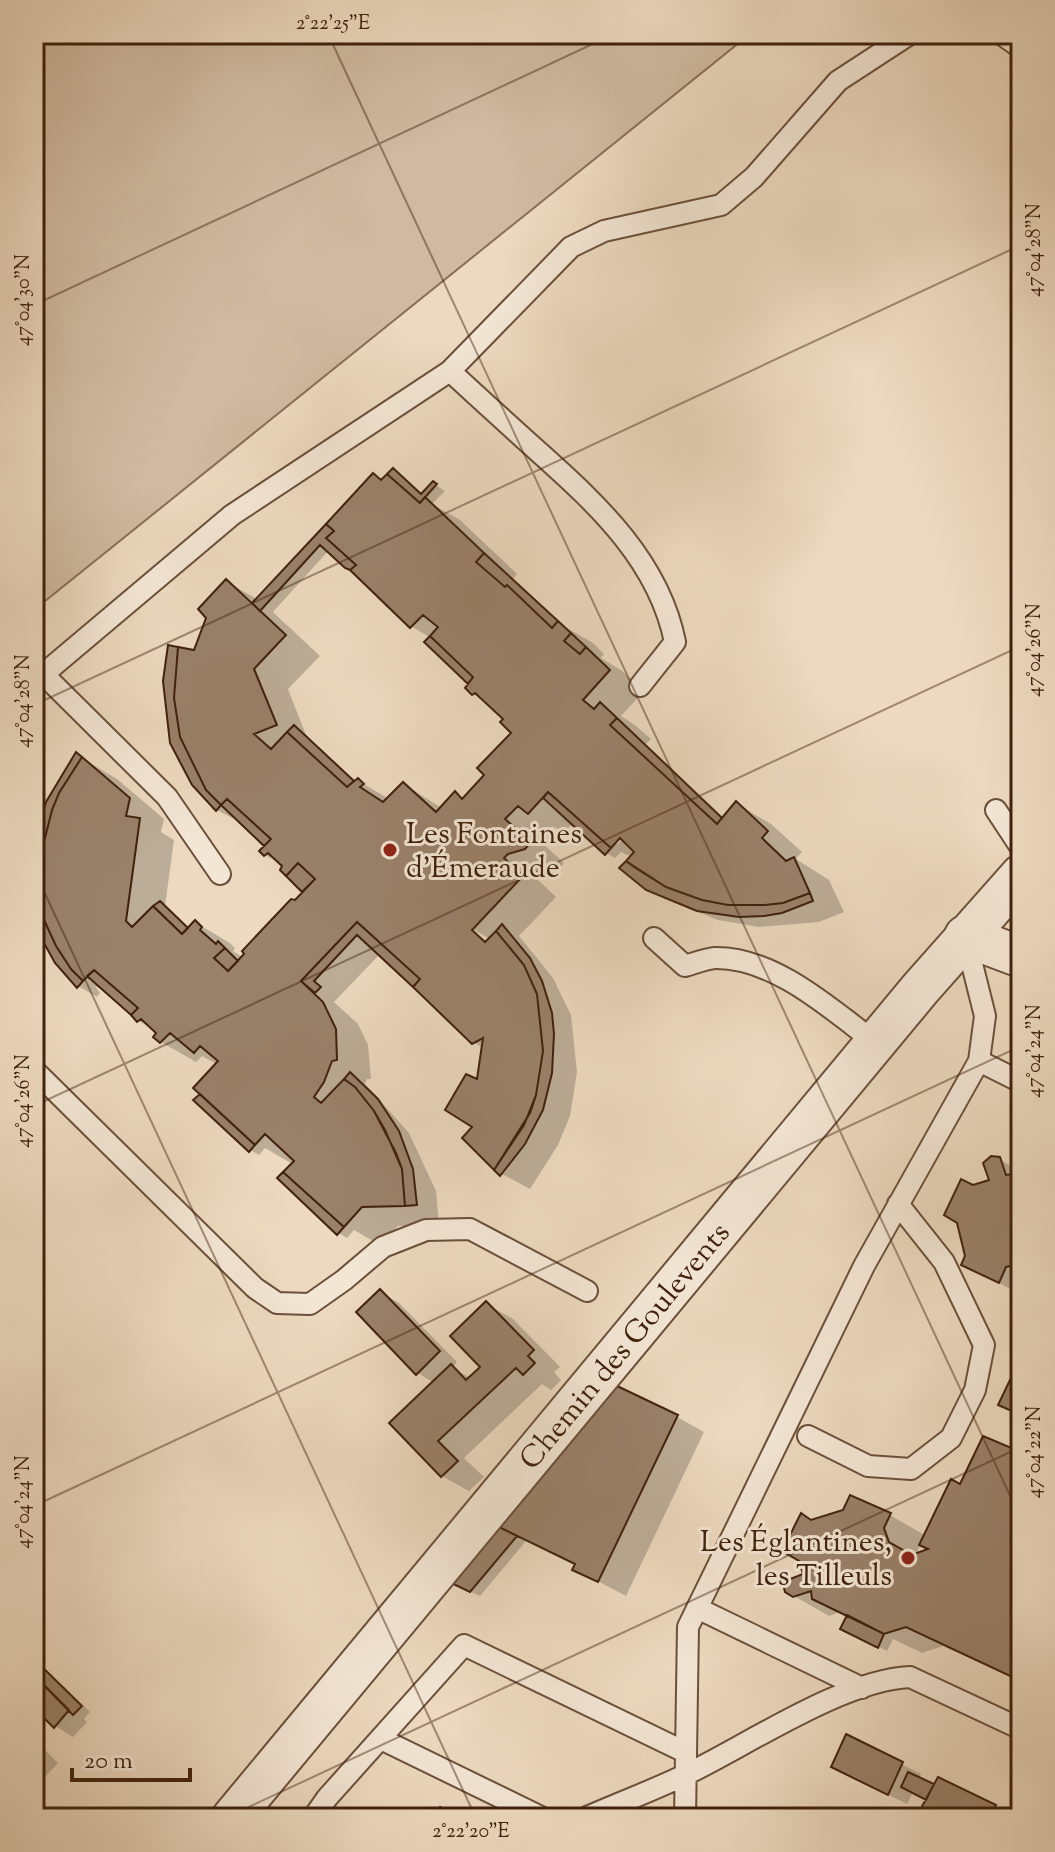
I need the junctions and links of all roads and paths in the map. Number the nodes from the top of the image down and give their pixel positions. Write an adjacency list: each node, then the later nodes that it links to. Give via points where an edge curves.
1 (910, 34): 4 (lane, via 838,81 754,177 721,205 604,231 571,247)
2 (1001, 34): 3 (lane)
3 (1021, 48)
4 (450, 371): 5 (lane, via 232,515); 6 (lane, via 586,494 637,555 669,613 675,642)
5 (38, 678): 9 (lane, via 167,797)
6 (640, 686)
7 (996, 810): 8 (lane)
8 (1021, 848)
9 (220, 874)
10 (1021, 875): 11 (street, Chemin des Goulevents)
11 (965, 936): 13 (street); 14 (street, Chemin des Goulevents); 15 (lane, via 985,1016)
12 (654, 938): 14 (lane, via 685,966 712,958 744,961 798,985)
13 (1021, 957)
14 (876, 1043): 27 (street, Chemin des Goulevents)
15 (979, 1061): 17 (lane); 18 (lane)
16 (34, 1070): 19 (lane, via 255,1288 277,1303 310,1304 383,1247 426,1230 470,1229)
17 (1021, 1082)
18 (898, 1204): 20 (lane, via 944,1262 984,1345 975,1390 951,1438 911,1469 868,1466); 21 (lane)
19 (587, 1291)
20 (808, 1436)
21 (697, 1608): 22 (lane); 25 (lane, via 688,1627)
22 (862, 1688): 23 (lane, via 910,1677); 26 (lane)
23 (1021, 1729)
24 (381, 1739): 25 (lane, via 464,1645); 28 (lane); 29 (lane)
25 (685, 1752): 26 (lane)
26 (685, 1775): 30 (lane); 31 (lane)
27 (232, 1818)
28 (313, 1818)
29 (543, 1818)
30 (585, 1818)
31 (685, 1818)

